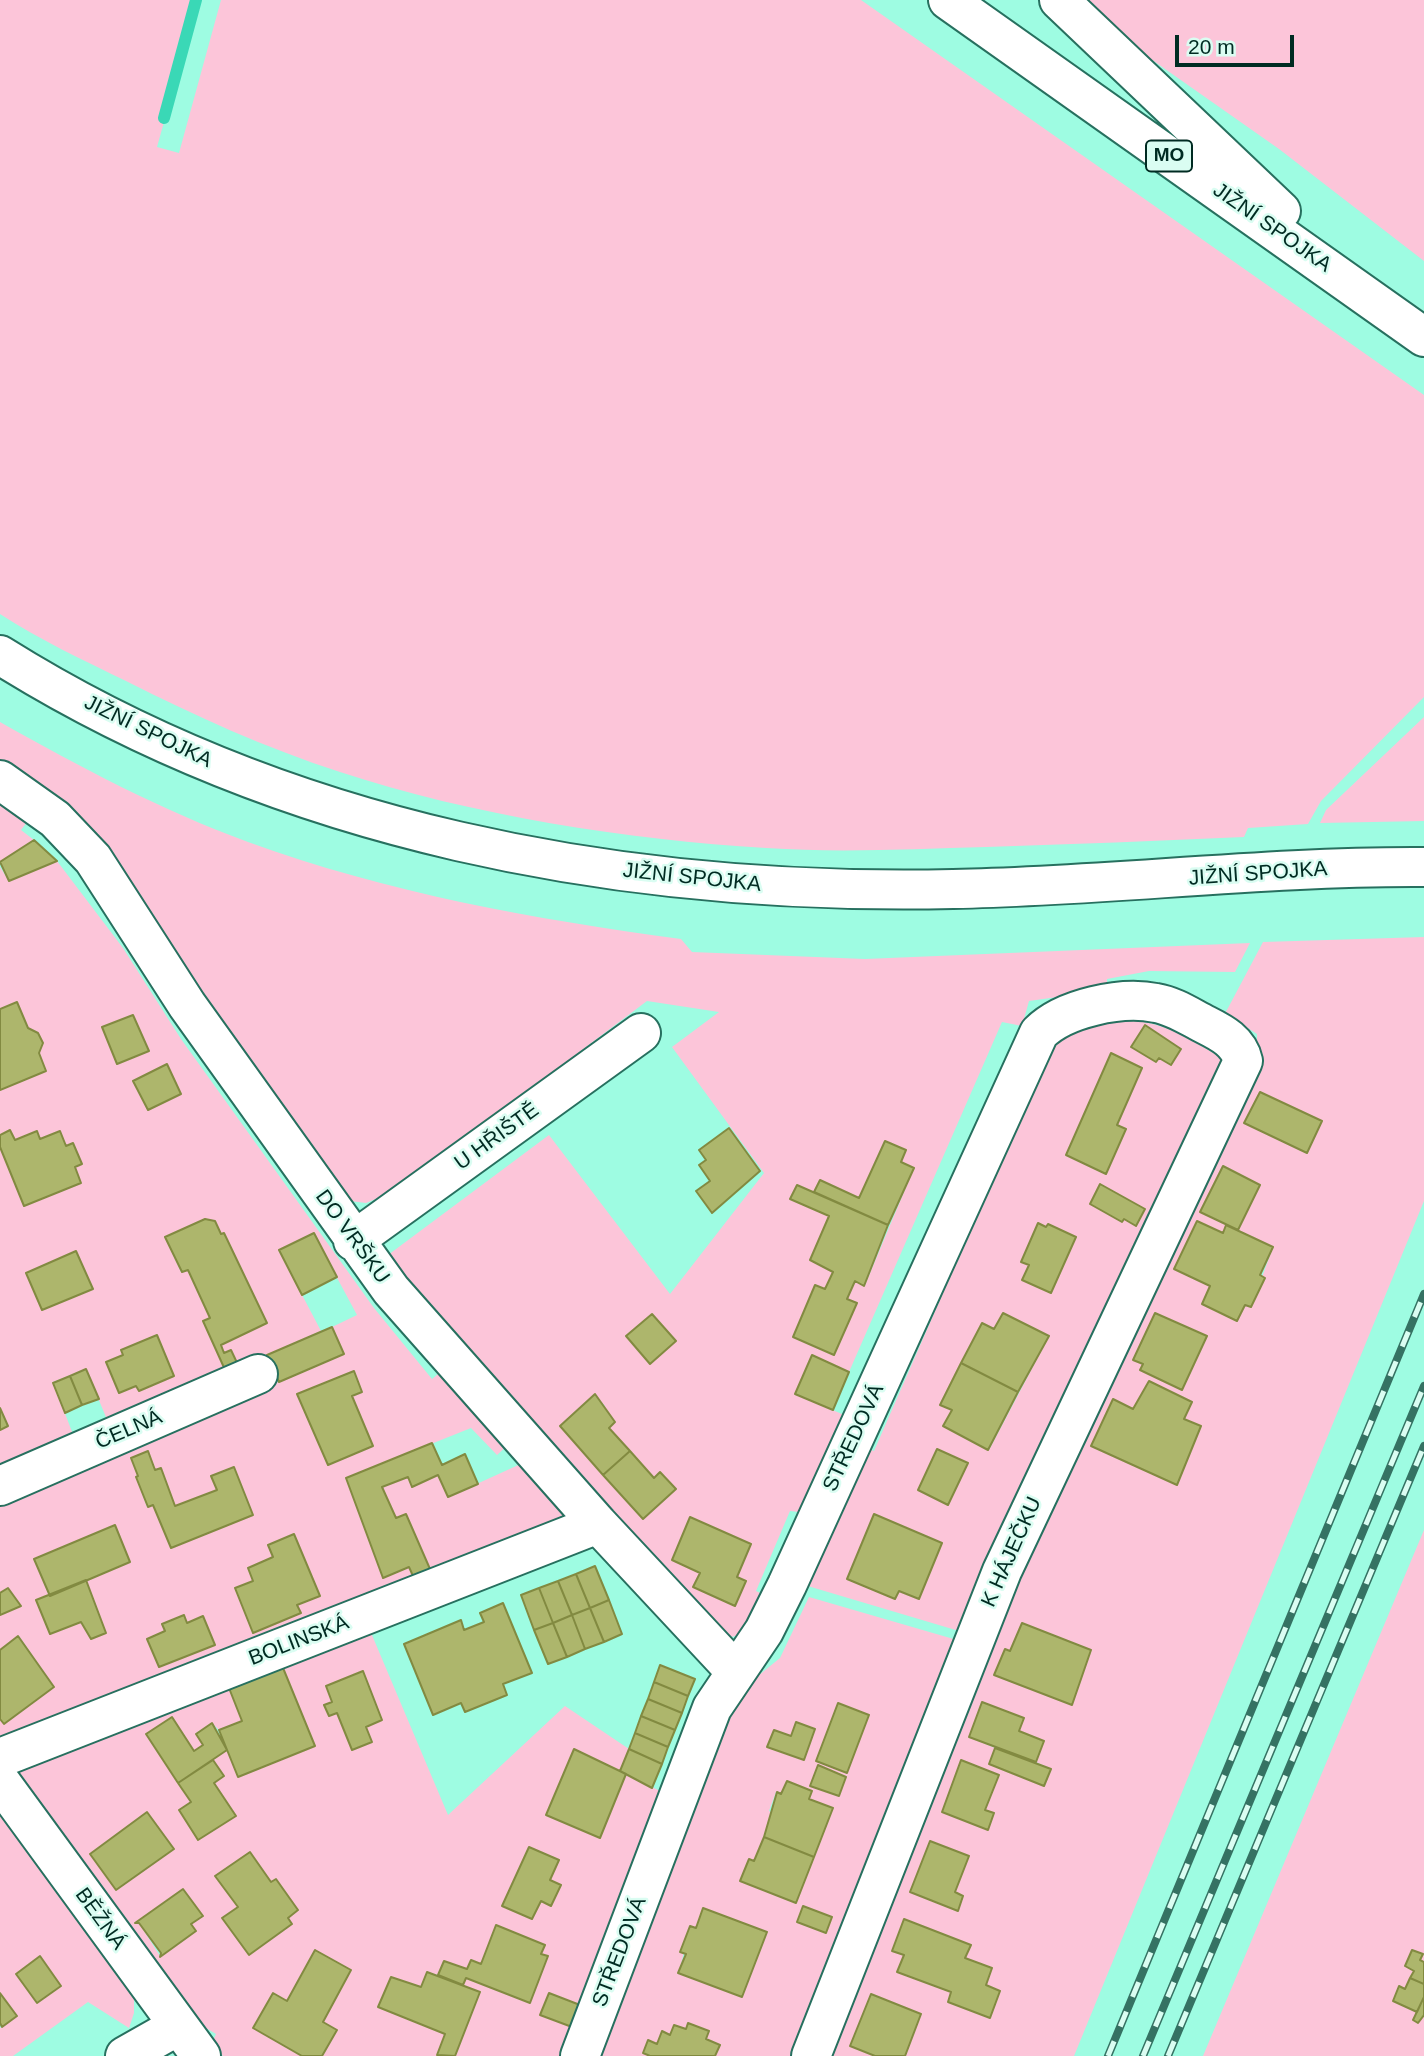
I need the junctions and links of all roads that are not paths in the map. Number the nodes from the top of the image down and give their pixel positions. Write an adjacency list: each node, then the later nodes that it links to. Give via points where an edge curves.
1 (948, 0): 3 (main road, JIŽNÍ SPOJKA / MO)
2 (1059, 0): 3 (main road)
3 (1379, 304): 4 (main road, JIŽNÍ SPOJKA / MO)
4 (1424, 337)
5 (0, 655): 7 (main road, JIŽNÍ SPOJKA, via 118,720 215,765 315,803 524,856 632,874 736,885 844,889 1044,886)
6 (0, 780): 10 (main road, DO VRŠKU, via 55,819 93,859 187,1005)
7 (1424, 867)
8 (642, 1033): 10 (main road, U HŘIŠTĚ)
9 (1243, 1061): 14 (main road, STŘEDOVÁ, via 1233,1042 1158,1003 1116,1003 1061,1016 1039,1033 787,1586); 21 (main road, K HÁJEČKU, via 1002,1571)
10 (353, 1241): 13 (main road, DO VRŠKU)
11 (258, 1374): 12 (main road, ČELNÁ)
12 (0, 1486)
13 (598, 1524): 14 (main road, DO VRŠKU); 15 (main road, BOLINSKÁ)
14 (736, 1672): 20 (main road, STŘEDOVÁ, via 712,1708)
15 (0, 1758)
16 (0, 1782): 17 (main road, BĚŽNÁ)
17 (177, 2025): 18 (main road); 19 (main road, BĚŽNÁ)
18 (125, 2056)
19 (201, 2056)
20 (580, 2056)
21 (811, 2056)

